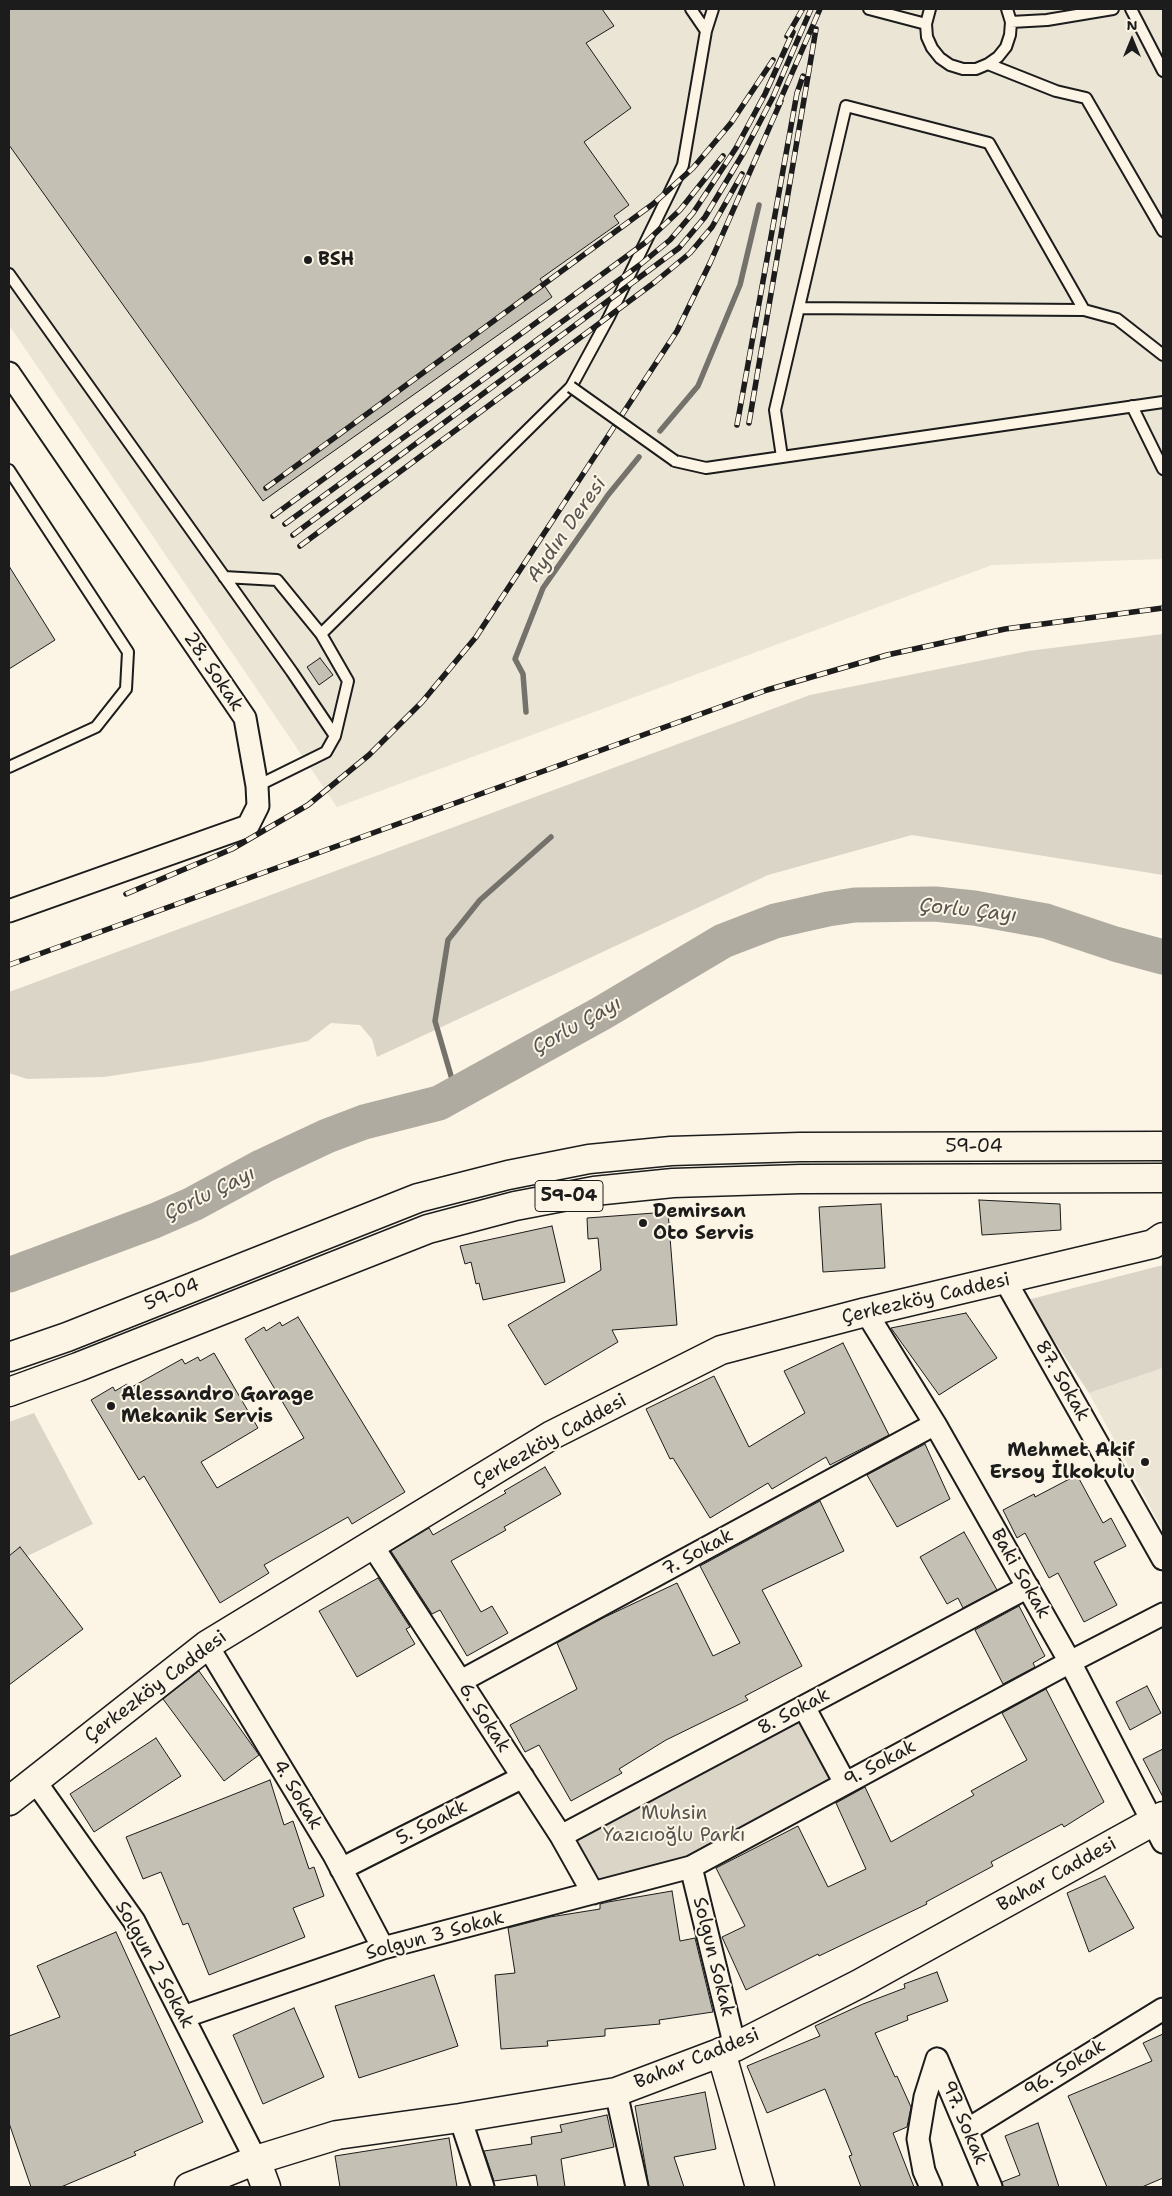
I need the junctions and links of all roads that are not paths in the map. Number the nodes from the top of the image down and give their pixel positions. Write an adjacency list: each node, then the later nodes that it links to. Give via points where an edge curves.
1 (691, 9): 10 (lane)
2 (713, 9): 10 (lane)
3 (868, 9): 9 (lane)
4 (930, 9): 9 (lane)
5 (1007, 9): 8 (lane)
6 (1113, 9): 8 (lane, via 1047,20)
7 (1131, 9): 12 (lane)
8 (1011, 22): 11 (lane, via 1006,47)
9 (926, 24): 11 (lane, via 932,48 950,65 976,69)
10 (706, 31): 19 (lane, via 684,165)
11 (988, 64): 13 (lane, via 1056,91 1086,98)
12 (1163, 71)
13 (1163, 231)
14 (9, 274): 25 (lane)
15 (799, 308): 16 (lane); 16 (lane, via 846,106 989,143); 22 (lane, via 775,410)
16 (1084, 310): 17 (lane, via 1117,319)
17 (1163, 355)
18 (9, 373): 29 (street, 28. Sokak, via 245,718)
19 (571, 387): 22 (lane, bridge, via 675,461 706,468); 26 (lane)
20 (1163, 402): 21 (lane)
21 (1132, 406): 22 (lane); 23 (lane)
22 (782, 457)
23 (1163, 469)
24 (9, 470): 28 (lane, via 128,652 126,689 96,727)
25 (224, 577): 26 (lane, via 277,580); 27 (lane)
26 (321, 634): 27 (lane, via 348,680)
27 (335, 736): 29 (lane, via 326,752)
28 (9, 767)
29 (257, 786): 30 (street, 28. Sokak, via 258,806 248,826)
30 (9, 911)
31 (1163, 1146): 36 (main road, 59-04 / 59-04, via 800,1147 671,1151 589,1159 418,1198)
32 (1163, 1178): 37 (main road, 59-04, via 801,1179 673,1183 594,1191 515,1206 428,1229)
33 (1163, 1237): 34 (main road, Çerkezköy Caddesi, via 1153,1244)
34 (1005, 1280): 35 (main road, Çerkezköy Caddesi); 40 (street, 87. Sokak)
35 (866, 1312): 38 (street, Baki Sokak); 39 (main road, Çerkezköy Caddesi, via 721,1350 552,1435)
36 (9, 1357)
37 (9, 1392)
38 (935, 1424): 41 (street, Baki Sokak); 45 (street, 7. Sokak)
39 (372, 1545): 43 (main road, Çerkezköy Caddesi); 45 (street, 6. Sokak)
40 (1163, 1560)
41 (1028, 1587): 44 (street, Baki Sokak); 46 (street, 8. Sokak)
42 (1163, 1614): 44 (street, 9. Sokak)
43 (207, 1645): 48 (main road, Çerkezköy Caddesi); 54 (street, 4. Sokak)
44 (1070, 1662): 49 (street, 9. Sokak); 51 (street, Baki Sokak)
45 (461, 1681): 47 (street, 6. Sokak)
46 (804, 1706): 49 (street); 52 (street, 8. Sokak)
47 (523, 1778): 52 (street, 6. Sokak); 54 (street, 5. Soakk)
48 (35, 1781): 50 (main road, Çerkezköy Caddesi); 58 (street, Solgun 2 Sokak, via 134,1921)
49 (845, 1783): 53 (street, 9. Sokak)
50 (9, 1801)
51 (1160, 1827): 59 (main road, Bahar Caddesi)
52 (561, 1836): 55 (street, 6. Sokak)
53 (691, 1867): 55 (street, Solgun 3 Sokak); 59 (street, Solgun Sokak)
54 (341, 1869): 56 (street, 4. Sokak)
55 (593, 1893): 56 (street, Solgun 3 Sokak)
56 (382, 1948): 58 (street, Solgun 3 Sokak)
57 (1163, 2008): 62 (street, 96. Sokak)
58 (184, 2017): 63 (street, Solgun 2 Sokak)
59 (728, 2050): 60 (main road, Bahar Caddesi); 68 (main road)
60 (616, 2092): 61 (main road, Bahar Caddesi); 67 (street)
61 (460, 2118): 63 (main road, Bahar Caddesi, via 337,2135); 66 (street)
62 (967, 2130): 69 (street, 97. Sokak, via 937,2060 925,2097 918,2139 924,2171); 70 (street, 97. Sokak)
63 (256, 2160): 64 (main road, Bahar Caddesi); 65 (main road)
64 (189, 2187)
65 (266, 2187)
66 (483, 2187)
67 (637, 2187)
68 (760, 2187)
69 (931, 2187)
70 (991, 2187)

